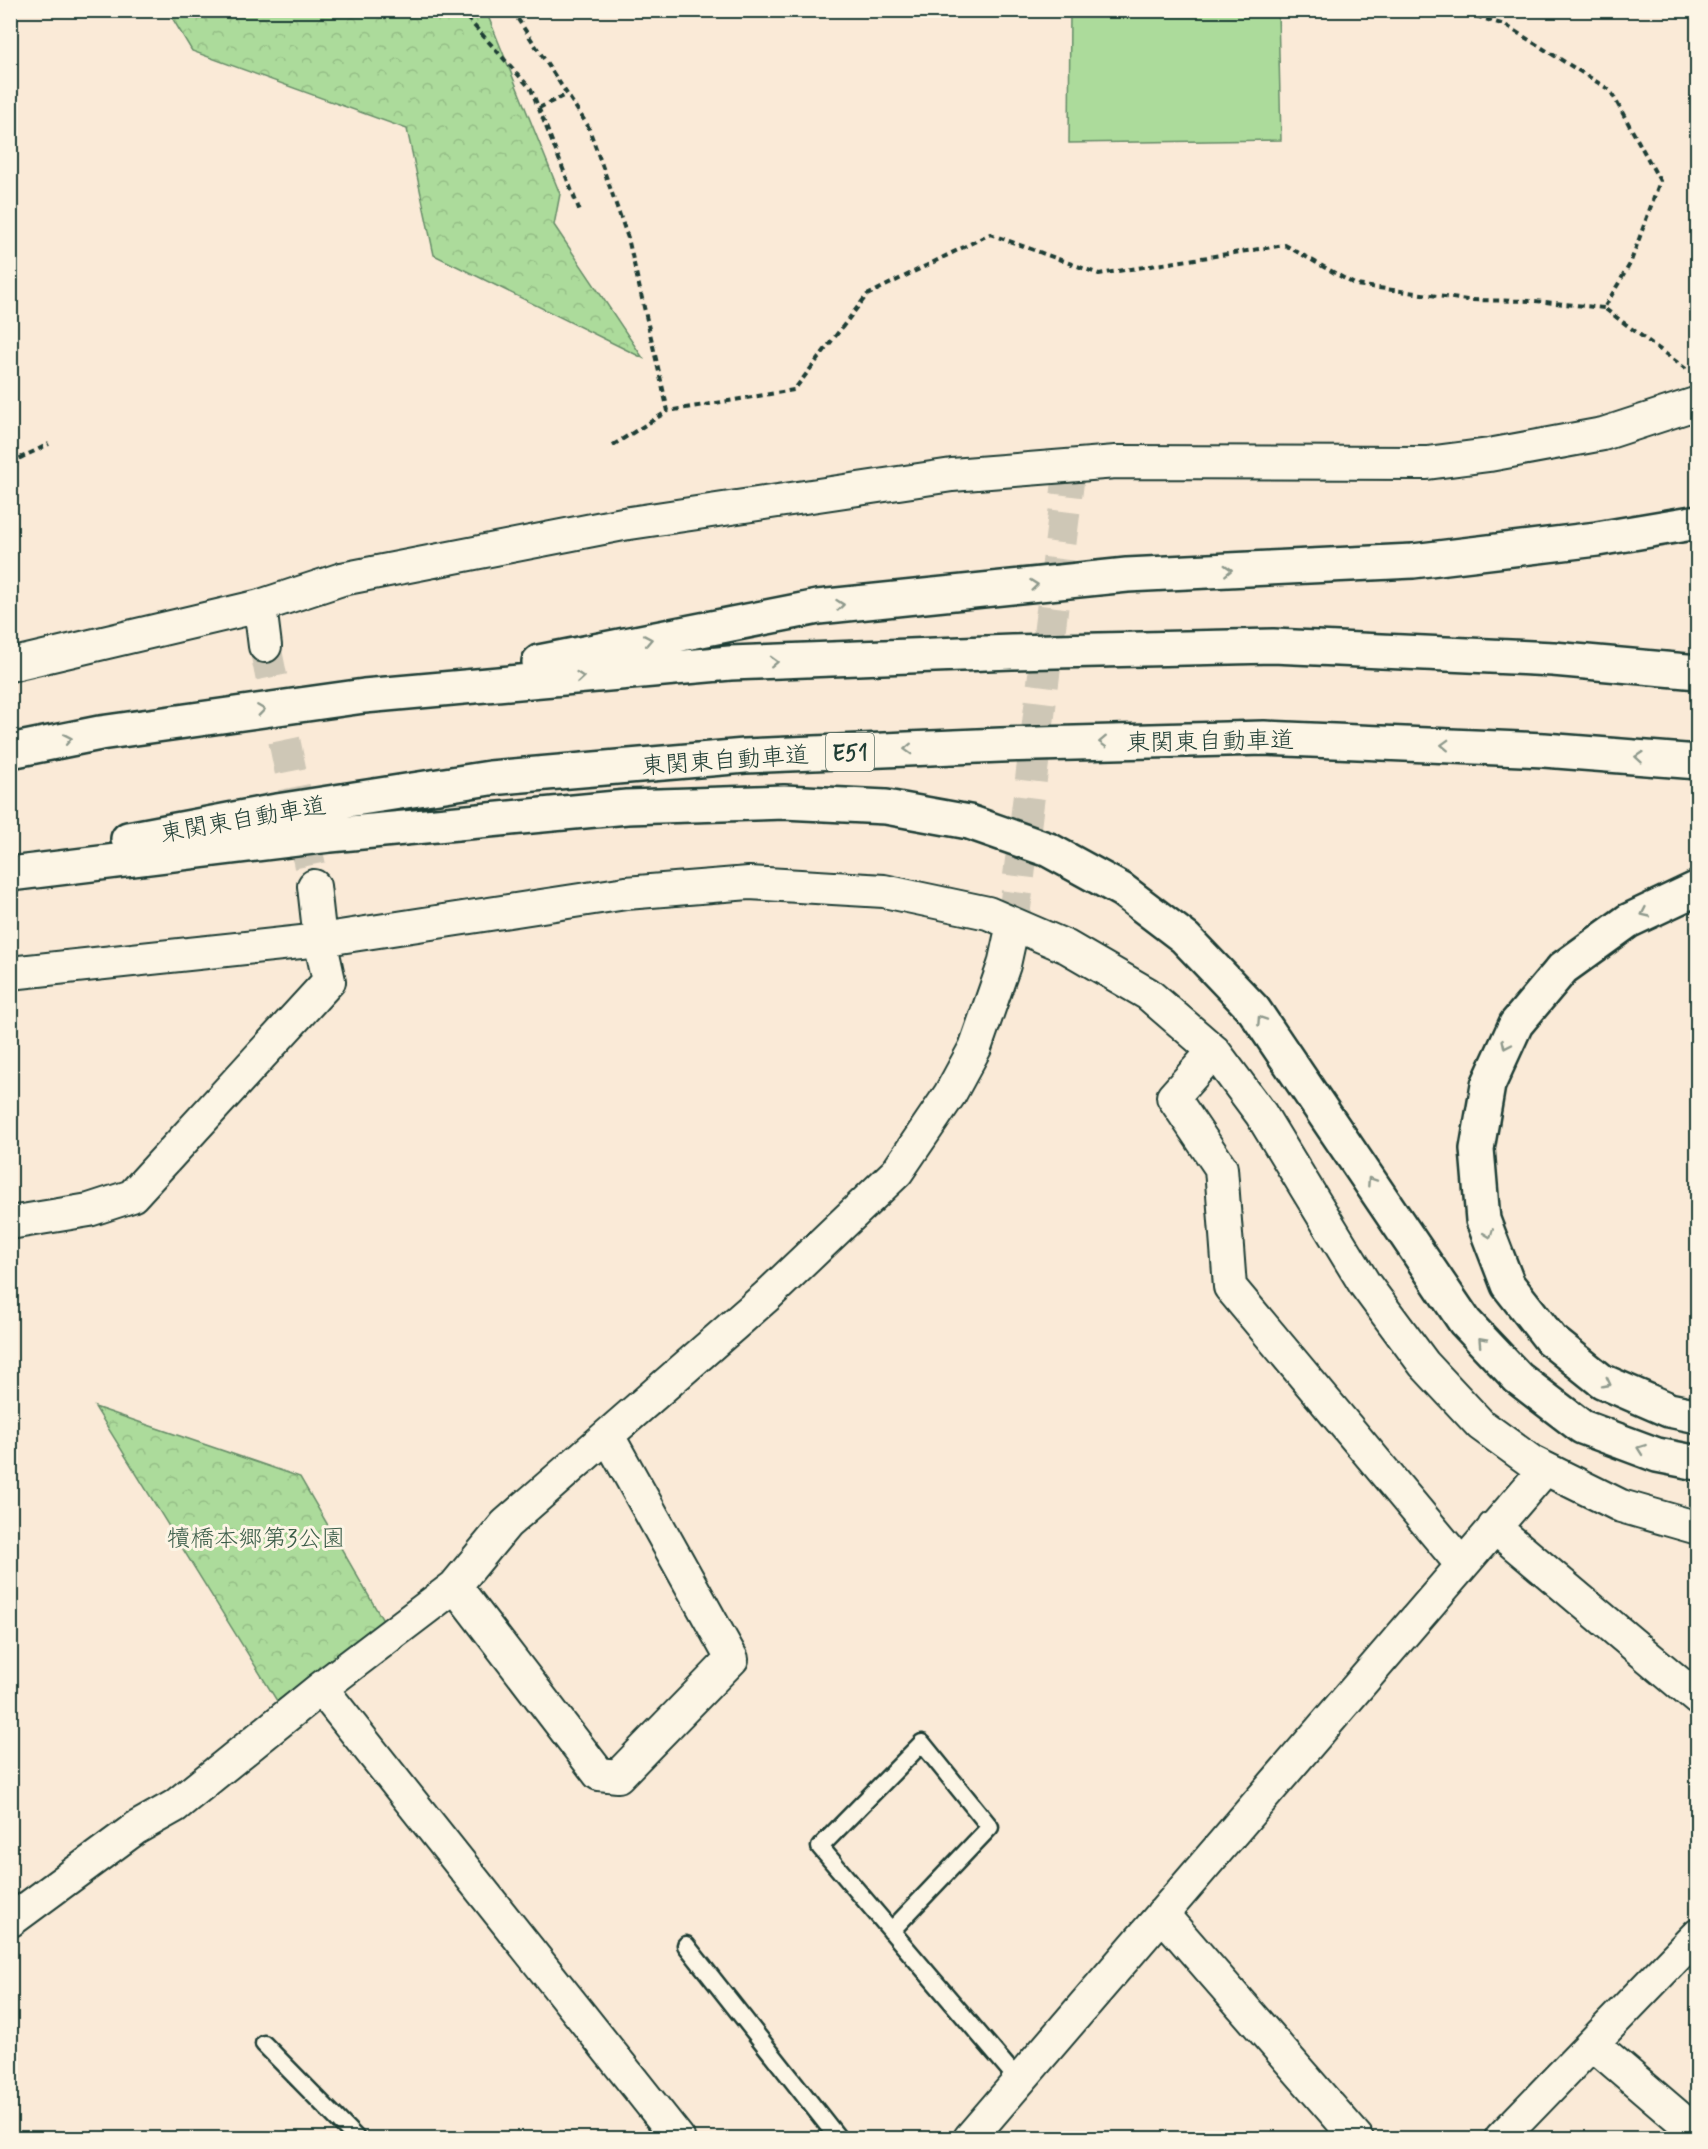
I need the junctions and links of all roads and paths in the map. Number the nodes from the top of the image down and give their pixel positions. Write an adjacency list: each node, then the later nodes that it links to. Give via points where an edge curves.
1 (460, 10): 5 (path, via 531,89)
2 (512, 10): 4 (path)
3 (1456, 10): 7 (path, via 1505,25 1610,90 1660,181 1630,264)
4 (567, 94): 5 (path); 10 (path, via 588,126 628,238)
5 (539, 108): 6 (path)
6 (581, 214)
7 (1605, 308): 8 (path); 10 (path, via 1467,300 1356,285 1285,245 1099,274 990,234 867,295 794,390)
8 (1688, 371)
9 (1698, 403): 15 (street, via 1603,434 1427,463 1116,462 941,476 623,524 342,579)
10 (668, 411): 12 (path)
11 (49, 444): 13 (path)
12 (613, 445)
13 (10, 463)
14 (1698, 522): 19 (highway, one-way to 14, via 818,607 1127,575 1413,561 1597,539)
15 (260, 606): 16 (street); 17 (street)
16 (264, 646)
17 (10, 665)
18 (1698, 672): 19 (highway, one-way to 18, via 730,663 1273,646 1553,658)
19 (364, 696): 20 (highway, one-way to 19, via 100,733)
20 (10, 751)
21 (1698, 762): 22 (highway, 東関東自動車道 / E51, one-way to 22, via 1544,750 1264,738 745,756 490,778)
22 (10, 861)
23 (10, 874): 33 (highway, one-way to 23, via 1658,1455 1582,1427 1518,1378 1465,1322 1254,1010 1185,938 1122,890 1049,850 969,822 886,807 784,802 627,807 330,835)
24 (314, 886): 27 (street)
25 (1698, 888): 31 (highway, one-way to 31, via 1628,921 1556,976 1516,1024 1488,1085 1477,1149 1483,1220 1508,1285 1551,1340 1602,1381 1669,1410)
26 (1013, 924): 27 (street, via 988,913 884,891 749,883 626,894); 29 (street, via 1068,947 1148,994); 32 (street, via 1004,965 975,1048 950,1094 897,1172 767,1296)
27 (320, 940): 28 (street); 30 (street, via 329,981 132,1196 89,1210)
28 (10, 973)
29 (1214, 1051): 34 (street, via 1262,1114 1364,1283 1424,1364 1481,1425); 37 (street, via 1173,1097 1221,1168 1230,1287)
30 (10, 1223)
31 (1698, 1416)
32 (608, 1436): 38 (street, via 506,1524); 38 (street, via 732,1659 618,1776 599,1774)
33 (1698, 1463)
34 (1545, 1468): 35 (street); 36 (street, via 1621,1506)
35 (1494, 1527): 37 (street); 40 (street)
36 (1698, 1528)
37 (1462, 1565): 41 (street)
38 (455, 1586): 39 (street)
39 (321, 1688): 42 (street, via 175,1806 136,1828); 51 (street)
40 (1698, 1699)
41 (1162, 1914): 48 (street); 54 (street)
42 (10, 1921)
43 (891, 1931): 43 (lane, via 820,1847 922,1743 990,1827); 48 (lane)
44 (1698, 1934): 47 (street)
45 (686, 1945): 52 (lane)
46 (264, 2044): 50 (lane)
47 (1593, 2044): 49 (street); 55 (street)
48 (1019, 2081): 53 (street)
49 (1698, 2134)
50 (356, 2139)
51 (678, 2139)
52 (838, 2139)
53 (970, 2139)
54 (1356, 2139)
55 (1501, 2139)

